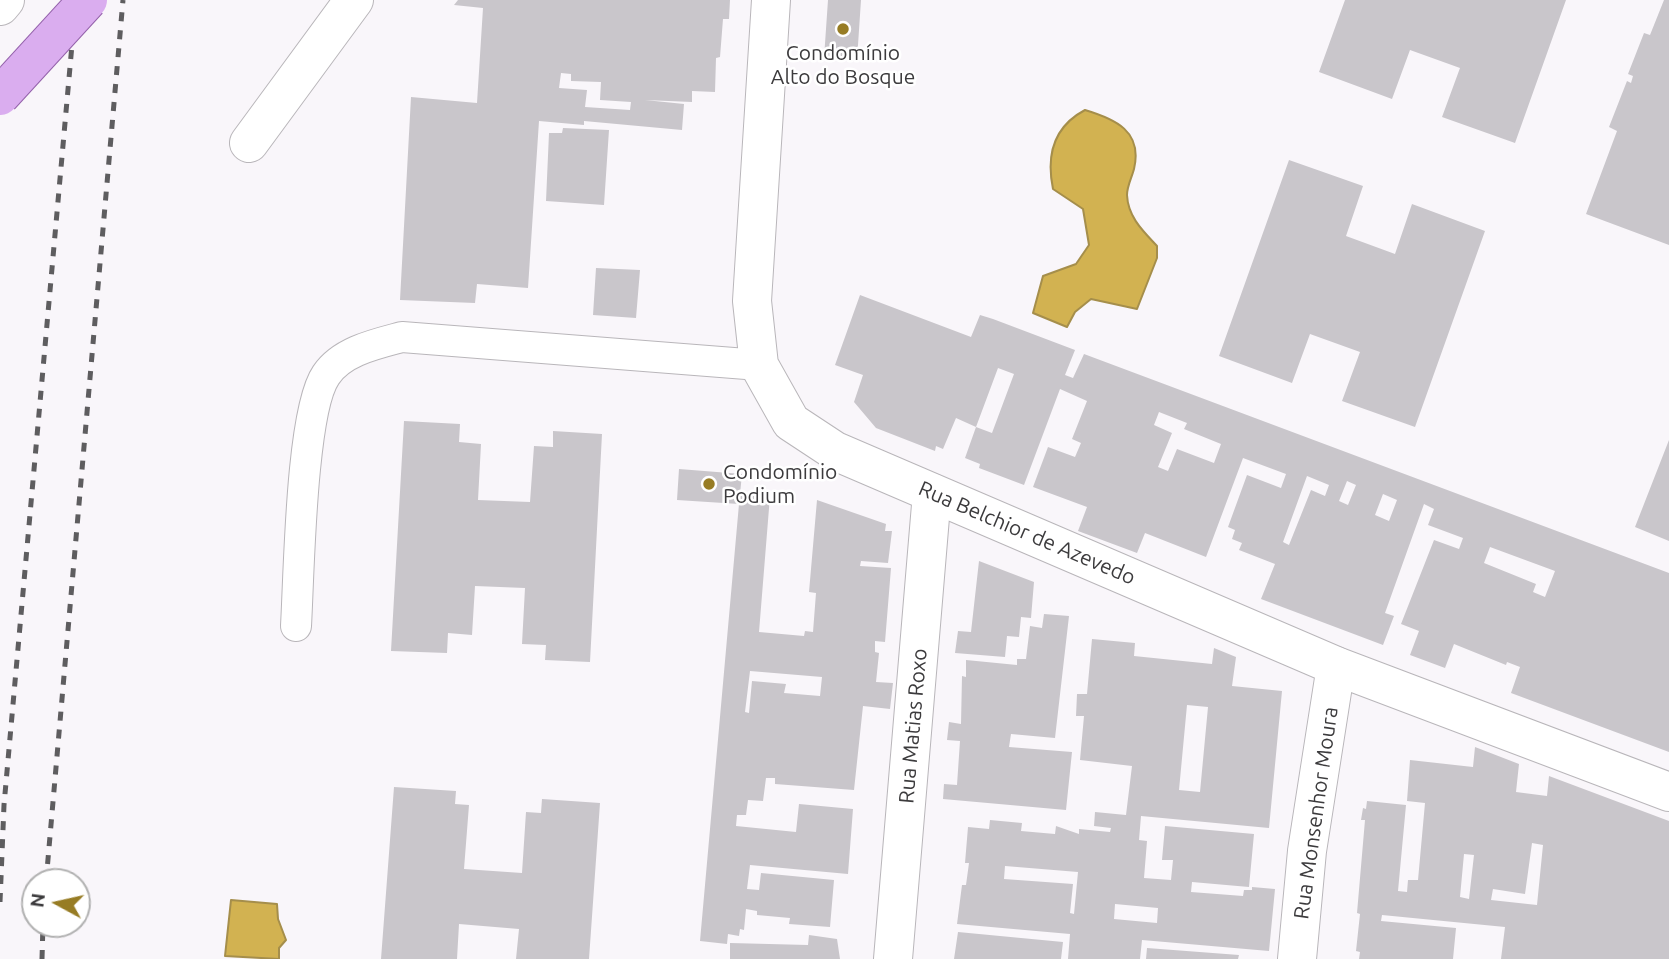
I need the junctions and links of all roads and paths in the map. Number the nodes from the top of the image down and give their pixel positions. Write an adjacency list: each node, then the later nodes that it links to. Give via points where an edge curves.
1 (5, 0): 5 (street)
2 (88, 0): 6 (main road, bridge)
3 (354, 0): 7 (street)
4 (771, 0): 8 (street, Rua Belchior de Azevedo, via 752,301)
5 (0, 6)
6 (0, 96)
7 (249, 143)
8 (759, 365): 9 (street, Rua Belchior de Azevedo, via 790,422 835,450); 10 (lane, via 402,337 359,349 326,374 311,415)
9 (932, 493): 11 (street, Rua Belchior de Azevedo); 13 (street, Rua Matias Roxo)
10 (296, 626)
11 (1336, 666): 12 (street, Rua Belchior de Azevedo); 14 (street, Rua Monsenhor Moura, via 1307,851)
12 (1669, 792)
13 (893, 959)
14 (1297, 959)

